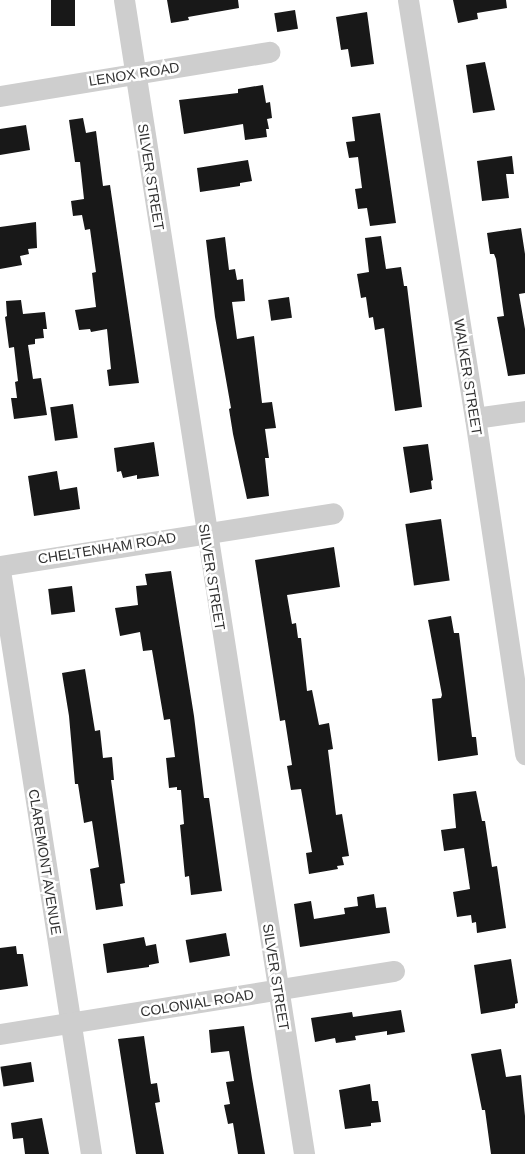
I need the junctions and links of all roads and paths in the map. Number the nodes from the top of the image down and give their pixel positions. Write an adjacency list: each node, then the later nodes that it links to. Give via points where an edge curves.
1 (124, 0): 4 (street, SILVER STREET)
2 (408, 0): 7 (street, WALKER STREET)
3 (269, 52): 4 (street, LENOX ROAD)
4 (135, 74): 5 (street, LENOX ROAD); 9 (street, SILVER STREET)
5 (0, 96)
6 (525, 410): 7 (street)
7 (475, 418): 12 (street, WALKER STREET)
8 (333, 513): 9 (street, CHELTENHAM ROAD)
9 (205, 532): 10 (street, CHELTENHAM ROAD); 14 (street, SILVER STREET)
10 (0, 566)
11 (0, 570): 15 (street, CLAREMONT AVENUE)
12 (525, 754)
13 (394, 971): 14 (street, COLONIAL ROAD)
14 (278, 991): 15 (street, COLONIAL ROAD); 18 (street, SILVER STREET)
15 (70, 1023): 16 (street, COLONIAL ROAD); 17 (street, CLAREMONT AVENUE)
16 (0, 1034)
17 (90, 1154)
18 (304, 1154)

